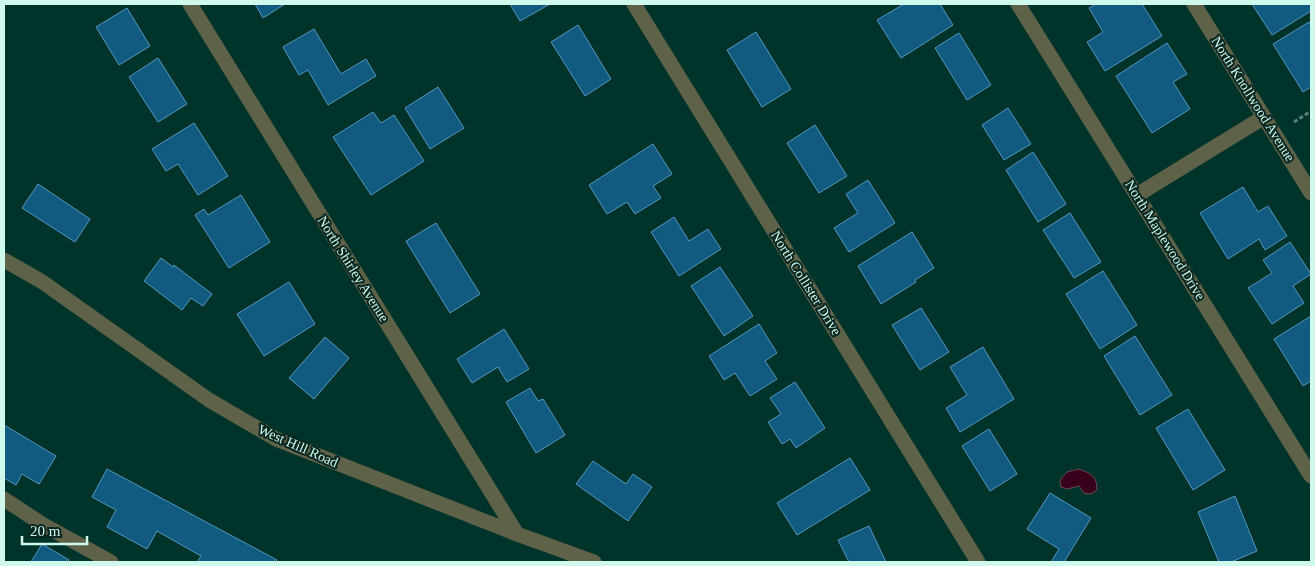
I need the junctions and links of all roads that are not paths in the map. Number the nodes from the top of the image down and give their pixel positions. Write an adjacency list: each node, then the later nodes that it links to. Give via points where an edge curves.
1 (190, 4): 11 (street, North Shirley Avenue)
2 (634, 4): 14 (street, North Collister Drive)
3 (1018, 4): 7 (street, North Maplewood Drive)
4 (1194, 4): 5 (street, North Knollwood Avenue)
5 (1264, 117): 6 (street, North Knollwood Avenue); 7 (street)
6 (1311, 193)
7 (1137, 195): 9 (street, North Maplewood Drive)
8 (4, 260): 11 (street, West Hill Road, via 41,282 209,400 276,439)
9 (1311, 476)
10 (4, 499): 12 (street)
11 (517, 534): 13 (street, West Hill Road)
12 (111, 562)
13 (594, 562)
14 (978, 562)

